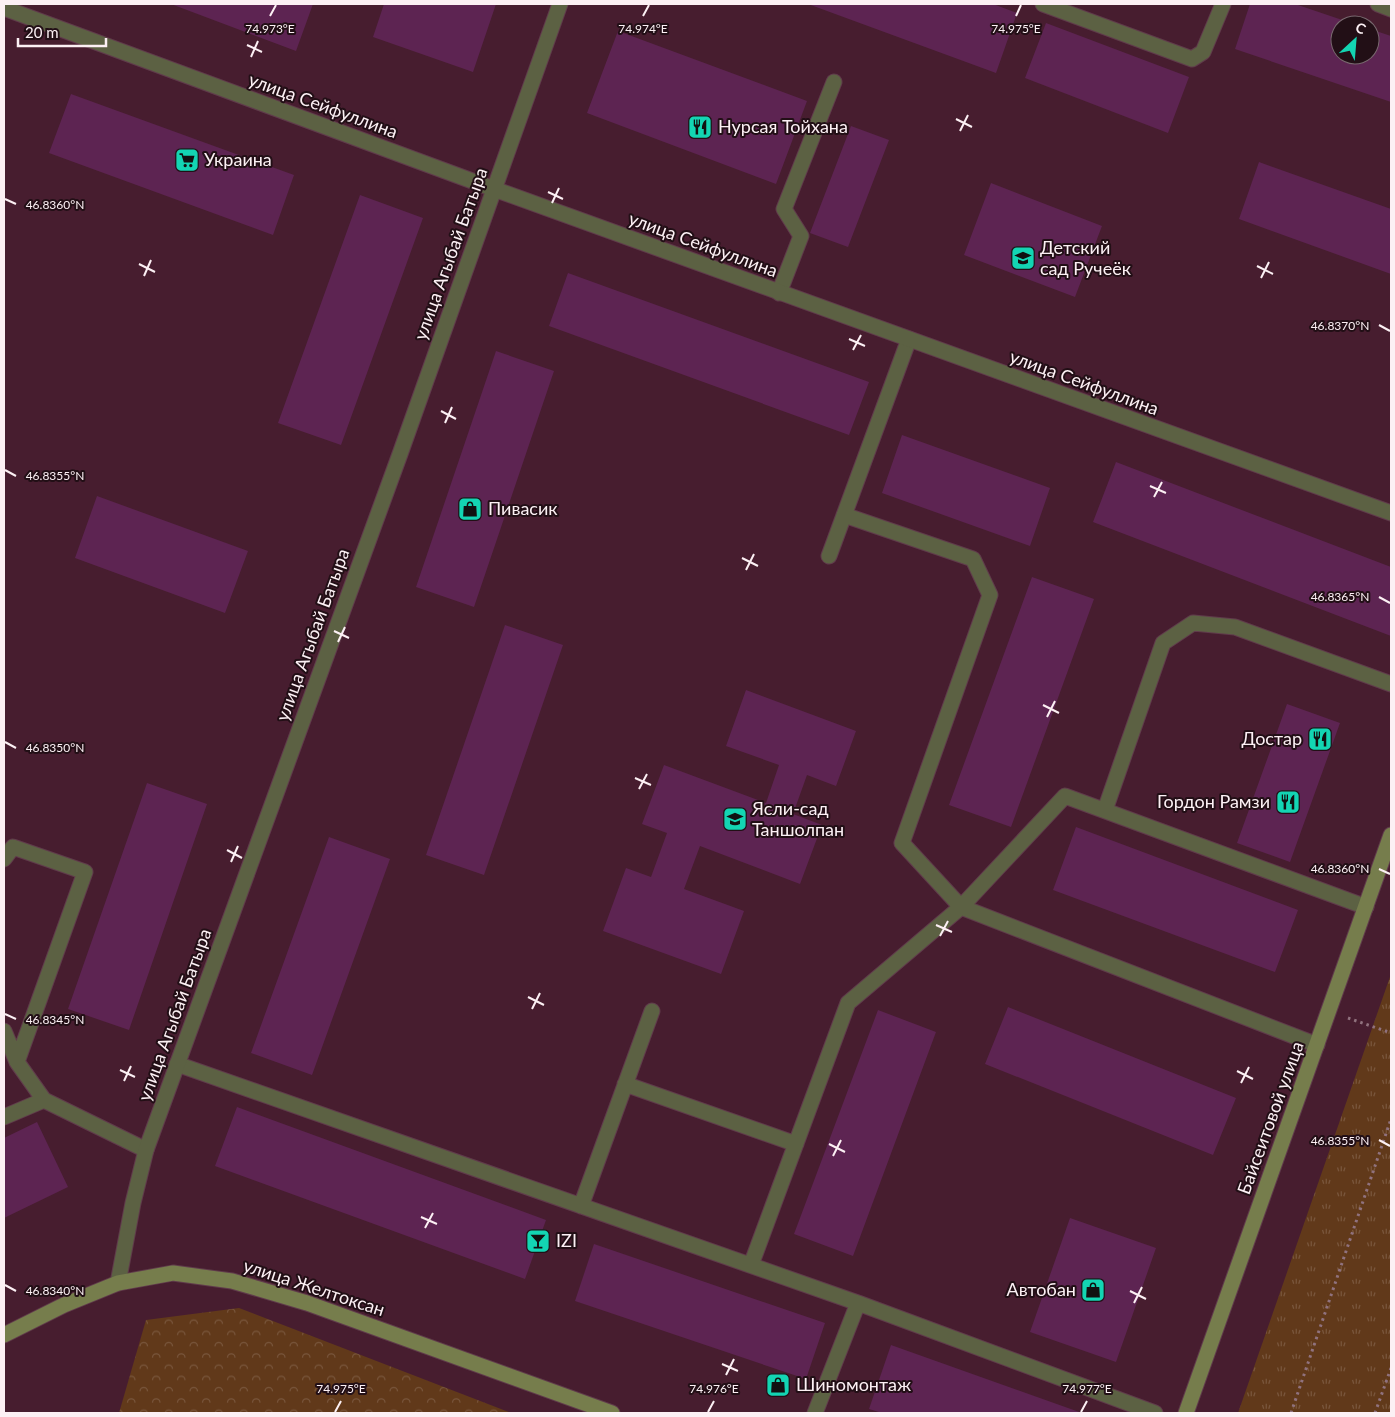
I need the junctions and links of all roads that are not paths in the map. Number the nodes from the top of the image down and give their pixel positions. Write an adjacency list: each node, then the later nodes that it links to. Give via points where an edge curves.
1 (560, 4): 8 (street, улица Агыбай Батыра)
2 (1043, 4): 3 (street, via 1192,59 1204,52)
3 (1223, 4)
4 (1378, 4): 6 (street)
5 (4, 8): 8 (street, улица Сейфуллина)
6 (1391, 9)
7 (834, 82): 9 (street, via 784,209 801,236)
8 (494, 189): 9 (street, улица Сейфуллина); 24 (street, улица Агыбай Батыра)
9 (779, 293): 10 (street, улица Сейфуллина)
10 (910, 339): 11 (street, улица Сейфуллина); 12 (street)
11 (1391, 513)
12 (844, 514): 13 (street); 18 (street, via 973,559 990,595 902,842)
13 (828, 556)
14 (1391, 684): 15 (street, via 1235,627 1193,623 1163,643)
15 (1105, 810): 18 (street, via 1065,796); 19 (street)
16 (1391, 835): 19 (street, Байсеитовой улица)
17 (4, 859): 23 (street, via 13,847 85,872)
18 (961, 907): 22 (street); 28 (street, via 848,1003)
19 (1366, 907): 22 (street, Байсеитовой улица)
20 (652, 1011): 25 (street)
21 (4, 1031): 23 (street)
22 (1317, 1044): 38 (street, Байсеитовой улица)
23 (17, 1062): 26 (street)
24 (177, 1064): 29 (street, улица Агыбай Батыра); 30 (street)
25 (625, 1084): 28 (street); 30 (street)
26 (44, 1100): 27 (street); 29 (street)
27 (4, 1117)
28 (796, 1144): 31 (street)
29 (146, 1150): 32 (street, улица Агыбай Батыра)
30 (581, 1206): 31 (street)
31 (750, 1266): 33 (street)
32 (118, 1283): 34 (street, улица Желтоксан); 35 (street, улица Желтоксан, via 173,1273 232,1281 306,1303)
33 (858, 1303): 36 (street); 37 (street)
34 (4, 1335)
35 (612, 1413)
36 (816, 1413)
37 (1155, 1413)
38 (1186, 1413)

